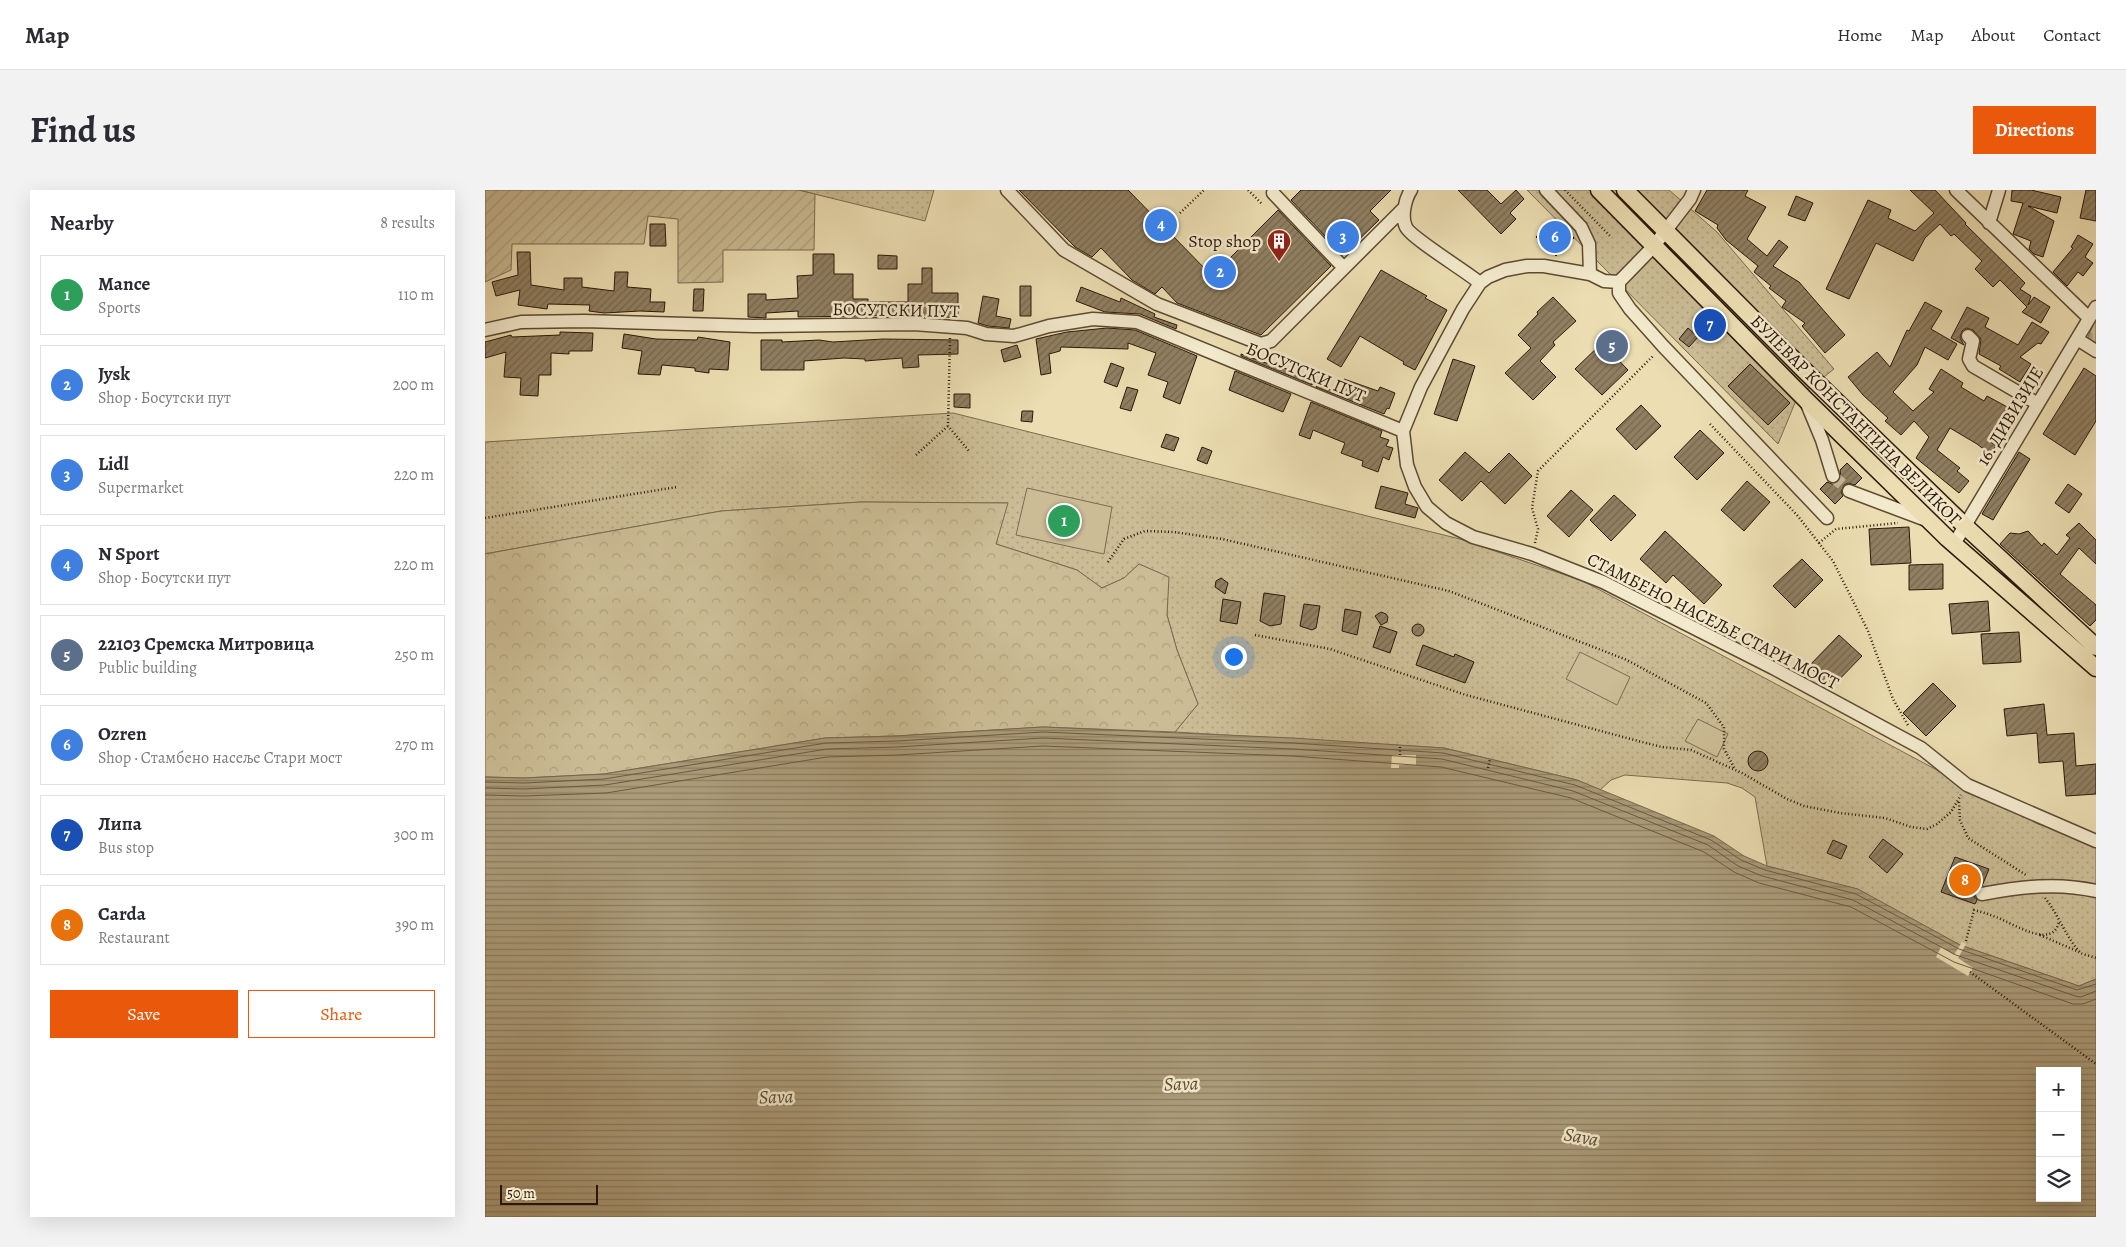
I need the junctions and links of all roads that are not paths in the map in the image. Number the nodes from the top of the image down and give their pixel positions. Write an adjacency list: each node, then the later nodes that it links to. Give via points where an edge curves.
1 (1007, 190): 14 (street, via 1064,250 1157,304 1261,344 1271,341)
2 (1411, 190): 10 (street)
3 (1546, 190): 15 (street, via 1581,227 1589,244)
4 (1599, 190): 13 (main road, БУЛЕВАР КОНСТАНТИНА ВЕЛИКОГ)
5 (1625, 190): 12 (main road, БУЛЕВАР КОНСТАНТИНА ВЕЛИКОГ)
6 (1694, 190): 12 (street)
7 (1956, 190): 11 (street)
8 (1999, 190): 11 (street)
9 (1273, 193): 14 (street)
10 (1405, 208): 14 (street); 17 (street, via 1406,228 1413,236)
11 (1989, 222): 18 (street)
12 (1666, 230): 13 (street); 30 (main road, БУЛЕВАР КОНСТАНТИНА ВЕЛИКОГ)
13 (1653, 247): 16 (street); 23 (main road, БУЛЕВАР КОНСТАНТИНА ВЕЛИКОГ)
14 (1344, 268)
15 (1590, 274): 16 (street, СТАМБЕНО НАСЕЉЕ СТАРИ МОСТ, via 1604,282); 17 (street, СТАМБЕНО НАСЕЉЕ СТАРИ МОСТ, via 1527,266 1505,270)
16 (1619, 282): 28 (street, via 1619,293 1630,309)
17 (1480, 283): 25 (street, СТАМБЕНО НАСЕЉЕ СТАРИ МОСТ, via 1421,387)
18 (2093, 313): 21 (street, 16. ДИВИЗИЈЕ)
19 (485, 330): 25 (street, БОСУТСКИ ПУТ, via 521,322 584,321 754,326 914,324 1014,336 1093,318 1137,322)
20 (1968, 336): 24 (street, via 1973,341 1969,359 1973,366)
21 (2077, 339): 22 (street); 24 (street, 16. ДИВИЗИЈЕ)
22 (2096, 350)
23 (1805, 399): 26 (street); 29 (main road, БУЛЕВАР КОНСТАНТИНА ВЕЛИКОГ)
24 (2038, 404): 30 (street, 16. ДИВИЗИЈЕ)
25 (1403, 431): 34 (street, СТАМБЕНО НАСЕЉЕ СТАРИ МОСТ, via 1407,465 1415,487 1427,507 1445,523 1473,537 1532,554 1603,582 1921,748 1967,784)
26 (1833, 476)
27 (1849, 491): 29 (street)
28 (1827, 518)
29 (1931, 522): 31 (main road, БУЛЕВАР КОНСТАНТИНА ВЕЛИКОГ)
30 (1965, 526): 31 (street, 16. ДИВИЗИЈЕ); 32 (main road, БУЛЕВАР КОНСТАНТИНА ВЕЛИКОГ)
31 (1954, 544): 33 (main road, БУЛЕВАР КОНСТАНТИНА ВЕЛИКОГ)
32 (2096, 646)
33 (2096, 668)
34 (2096, 841)
35 (2096, 891): 36 (street, via 2063,885 2028,886)
36 (1982, 894)

